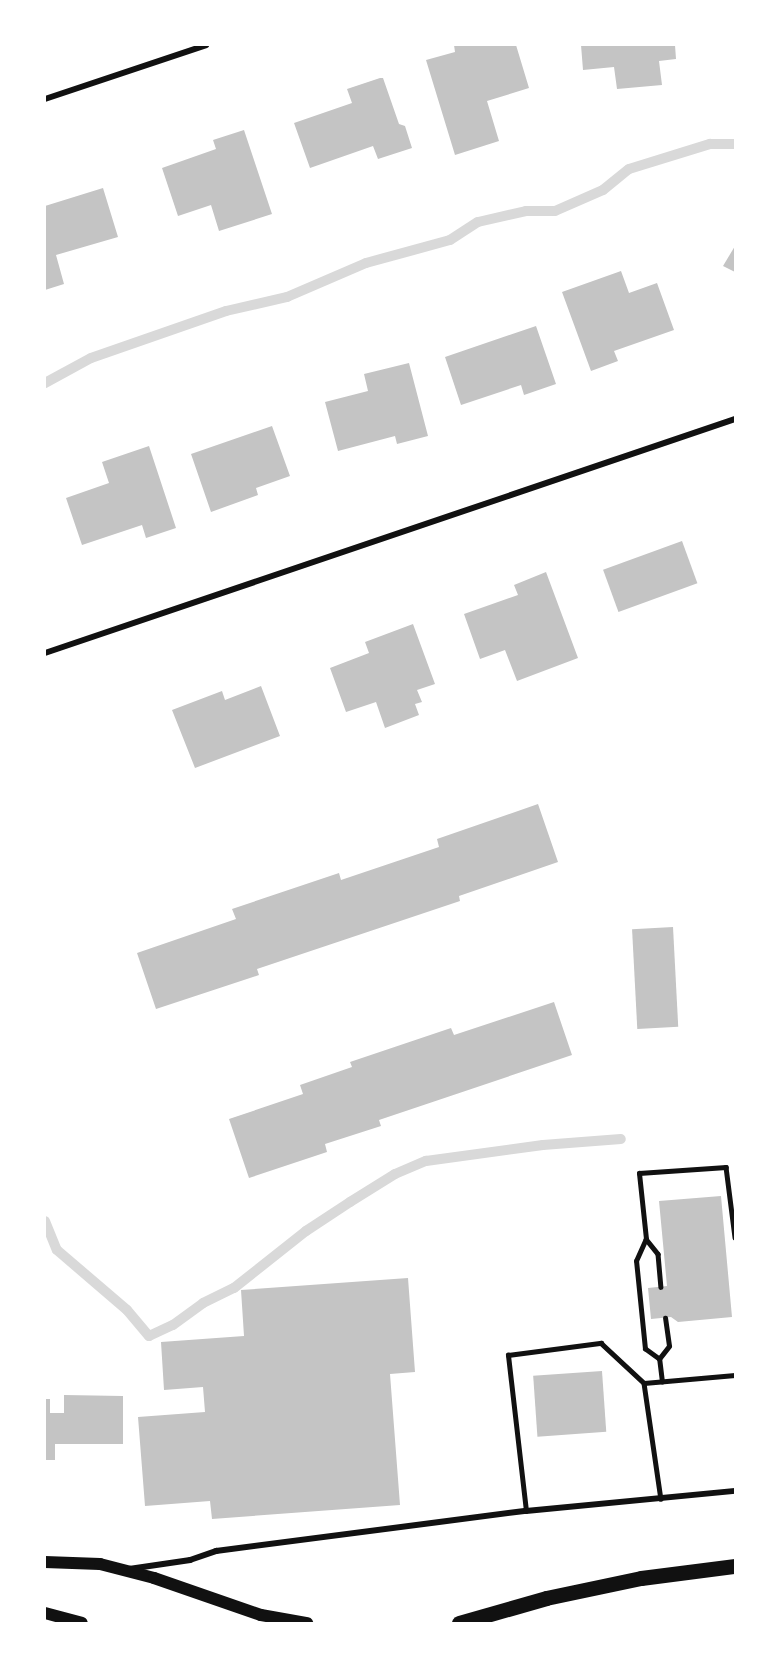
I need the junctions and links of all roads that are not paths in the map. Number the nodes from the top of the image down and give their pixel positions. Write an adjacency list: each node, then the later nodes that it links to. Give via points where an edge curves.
1 (206, 45): 2 (street)
2 (45, 99)
3 (735, 419): 4 (street)
4 (45, 653)
5 (735, 1237): 6 (lane, via 726,1167 639,1173)
6 (646, 1239): 7 (lane, via 658,1254); 9 (lane, via 636,1261 645,1349)
7 (662, 1287)
8 (665, 1318): 9 (lane, via 669,1346)
9 (659, 1359): 11 (lane)
10 (735, 1375): 11 (lane)
11 (662, 1382): 12 (lane)
12 (644, 1383): 14 (lane); 15 (lane, via 601,1343 508,1355)
13 (735, 1491): 14 (street)
14 (661, 1499): 15 (street)
15 (526, 1511): 18 (street, via 216,1551 190,1560)
16 (45, 1562): 18 (main road, via 100,1563)
17 (735, 1566): 22 (main road, via 641,1578 546,1598)
18 (122, 1570): 21 (main road, via 261,1616)
19 (45, 1613): 20 (main road)
20 (82, 1623)
21 (307, 1623)
22 (459, 1623)

